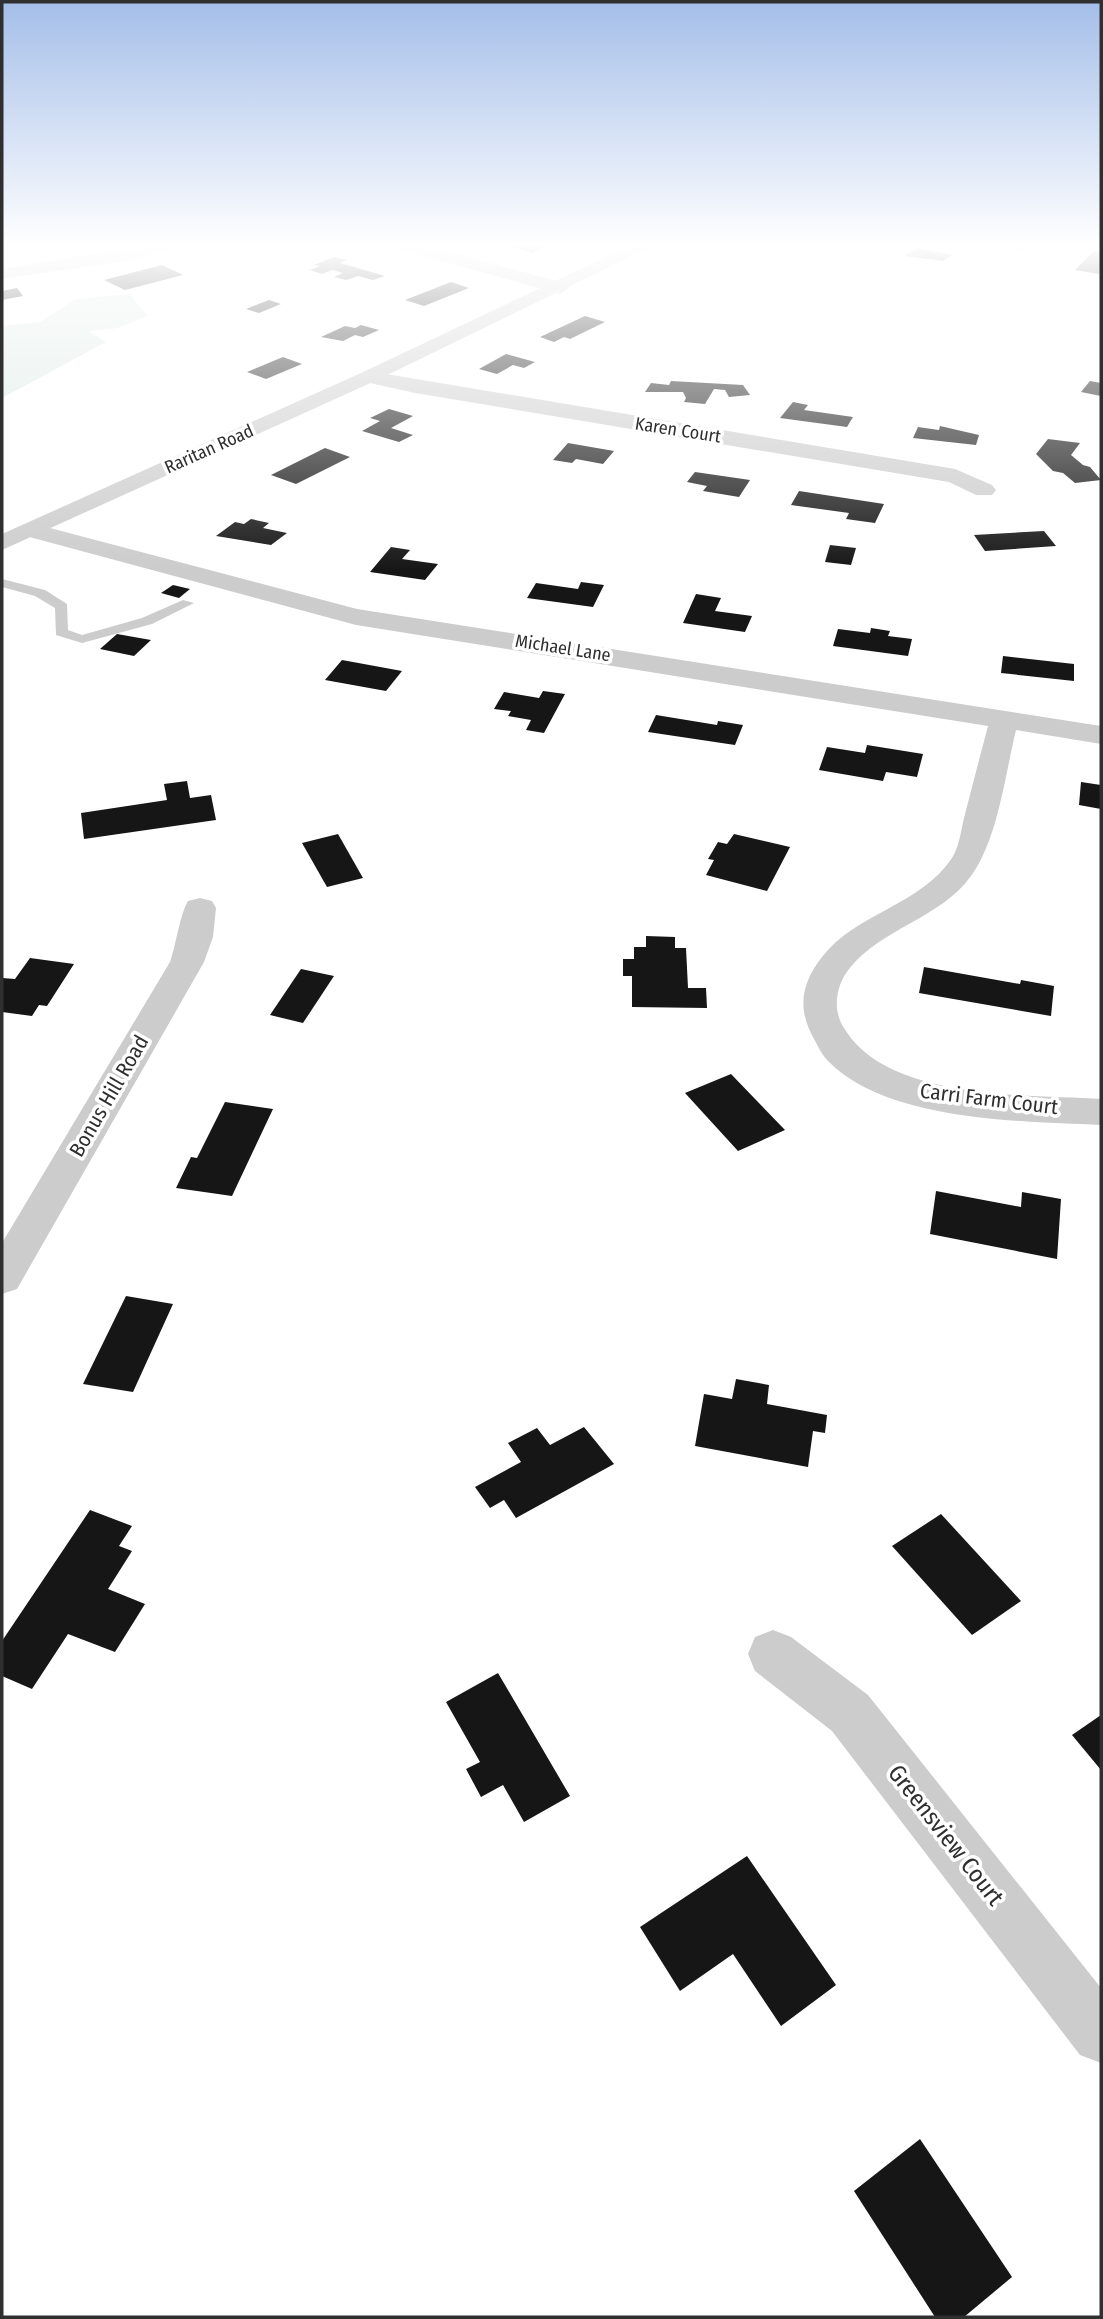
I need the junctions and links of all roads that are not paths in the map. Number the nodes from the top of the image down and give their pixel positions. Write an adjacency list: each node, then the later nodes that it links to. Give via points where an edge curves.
1 (417, 354): 2 (street, Raritan Road)
2 (368, 377): 3 (street, Karen Court, via 955,476); 4 (street, Raritan Road)
3 (984, 490)
4 (31, 530): 5 (street, Raritan Road); 8 (street, Michael Lane, via 356,617)
5 (2, 543)
6 (2, 583): 7 (lane, via 40,593 62,607 61,632 82,639 147,621)
7 (188, 603)
8 (1004, 720): 9 (street, Michael Lane); 11 (street, Carri Farm Court, via 970,855 960,872 945,887 842,954 827,973 818,1010 836,1051 881,1081 965,1100)
9 (1101, 735)
10 (200, 908): 12 (street, Bonus Hill Road, via 197,937 187,962)
11 (1101, 1112)
12 (2, 1278)
13 (773, 1654): 14 (street, Greensview Court, via 850,1713)
14 (1101, 2034)

